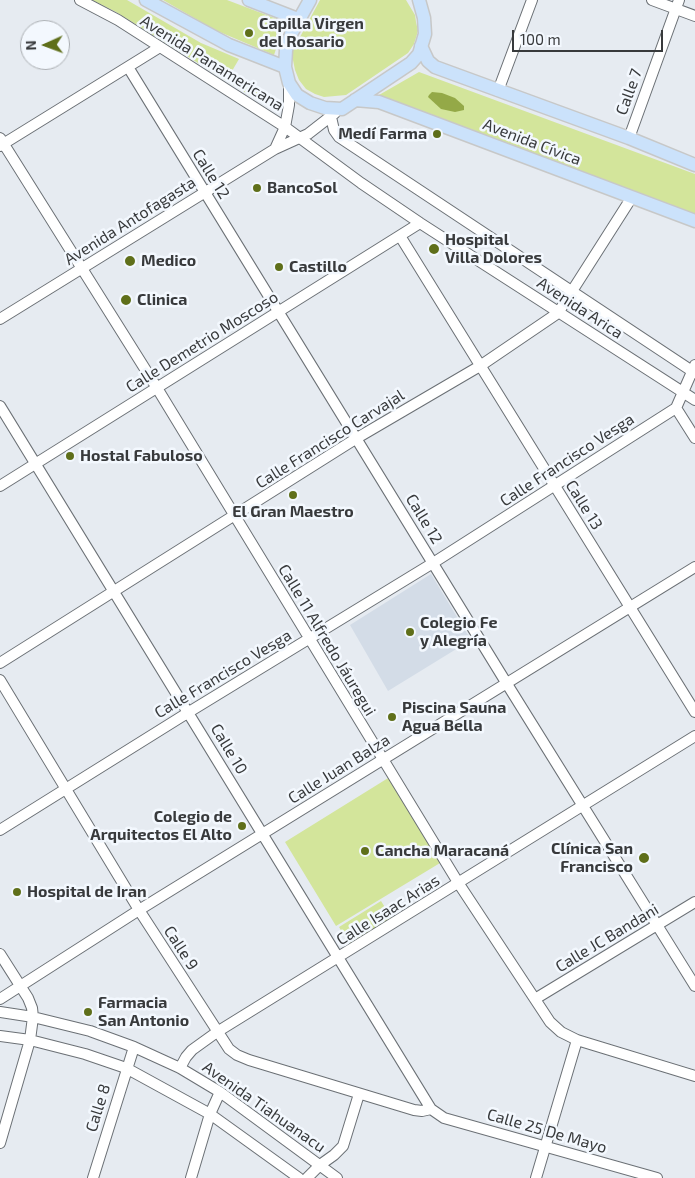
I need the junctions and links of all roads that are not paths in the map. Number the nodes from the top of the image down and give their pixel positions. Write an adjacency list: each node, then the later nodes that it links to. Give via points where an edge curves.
1 (80, 0): 12 (street, Avenida Panamericana)
2 (146, 0): 14 (main road, via 229,45)
3 (250, 0): 10 (main road)
4 (310, 0): 10 (main road)
5 (418, 0): 11 (main road, via 424,18)
6 (532, 0): 16 (street)
7 (652, 0): 8 (street)
8 (677, 5): 9 (street); 22 (street, Calle 7)
9 (695, 16)
10 (298, 19): 14 (main road, via 286,50)
11 (422, 46): 16 (main road, via 435,68); 17 (main road, via 410,64)
12 (160, 47): 13 (street); 20 (street, Avenida Panamericana)
13 (128, 67): 23 (street); 26 (street, Calle 12)
14 (285, 67): 15 (main road)
15 (289, 83): 18 (main road, via 297,95 310,103 325,108); 20 (street)
16 (498, 91): 22 (main road)
17 (355, 100): 18 (main road); 27 (main road, Avenida Cívica, via 379,102)
18 (342, 108): 19 (street, Avenida Antofagasta)
19 (331, 117): 21 (street, Avenida Antofagasta); 32 (street, Avenida Arica, via 338,138)
20 (285, 126): 21 (street, Avenida Panamericana); 24 (street)
21 (301, 138): 24 (street, Avenida Antofagasta); 29 (street, Avenida Arica)
22 (629, 138): 25 (main road)
23 (1, 142): 31 (street, Calle 11 Alfredo Jáuregui)
24 (275, 148): 26 (street, Avenida Antofagasta)
25 (695, 165)
26 (204, 193): 31 (street, Avenida Antofagasta); 33 (street, Calle 12)
27 (632, 197): 28 (main road, Avenida Cívica); 32 (street, Calle Francisco Carvajal)
28 (695, 221)
29 (420, 223): 30 (street, Calle Demetrio Moscoso); 34 (street, Avenida Arica)
30 (400, 236): 33 (street, Calle Demetrio Moscoso); 36 (street, Calle 13)
31 (82, 268): 35 (street, Avenida Antofagasta); 38 (street, Calle 11 Alfredo Jáuregui)
32 (572, 292): 34 (street, Calle Francisco Carvajal); 37 (street, Avenida Arica)
33 (279, 312): 38 (street, Calle Demetrio Moscoso); 43 (street, Calle 12)
34 (559, 313): 36 (street, Calle Francisco Carvajal); 39 (street, Avenida Arica)
35 (0, 319)
36 (480, 366): 43 (street, Calle Francisco Carvajal); 47 (street, Calle 13)
37 (694, 369): 39 (street)
38 (157, 388): 45 (street, Calle Demetrio Moscoso); 48 (street, Calle 11 Alfredo Jáuregui)
39 (683, 392): 40 (street, Avenida Arica); 42 (street)
40 (695, 400)
41 (0, 406): 45 (street, Calle 10)
42 (676, 408): 44 (street); 47 (street, Calle Francisco Vesga)
43 (357, 438): 48 (street, Calle Francisco Carvajal); 49 (street, Calle 12)
44 (695, 438)
45 (36, 464): 46 (street, Calle Demetrio Moscoso); 51 (street, Calle 10)
46 (0, 486)
47 (554, 487): 49 (street, Calle Francisco Vesga); 52 (street, Calle 13)
48 (234, 516): 51 (street, Calle Francisco Carvajal); 53 (street, Calle 11 Alfredo Jáuregui)
49 (433, 563): 53 (street, Calle Francisco Vesga); 56 (street, Calle 12)
50 (695, 567): 52 (street, Calle Juan Balza)
51 (114, 592): 54 (street, Calle Francisco Carvajal); 57 (street, Calle 10)
52 (630, 607): 56 (street, Calle Juan Balza); 58 (street, Calle 13)
53 (310, 639): 57 (street, Calle Francisco Vesga); 60 (street, Calle 11 Alfredo Jáuregui)
54 (0, 663)
55 (0, 680): 61 (street, Calle 9)
56 (507, 684): 60 (street, Calle Juan Balza); 62 (street, Calle 12)
57 (189, 712): 61 (street, Calle Francisco Vesga); 64 (street, Calle 10)
58 (695, 712)
59 (695, 736): 62 (street, Calle Isaac Arias)
60 (382, 760): 64 (street, Calle Juan Balza); 65 (street, Calle 11 Alfredo Jáuregui)
61 (66, 790): 63 (street, Calle Francisco Vesga); 67 (street, Calle 9)
62 (584, 806): 65 (street, Calle Isaac Arias); 68 (street, Calle 12)
63 (0, 830)
64 (262, 834): 67 (street, Calle Juan Balza); 70 (street, Calle 10)
65 (459, 884): 70 (street, Calle Isaac Arias); 74 (street, Calle 11 Alfredo Jáuregui)
66 (695, 902): 68 (street, Calle JC Bandani)
67 (139, 910): 72 (street, Calle Juan Balza); 77 (street, Calle 9)
68 (657, 924): 71 (street, Calle 12); 74 (street, Calle JC Bandani)
69 (0, 954): 72 (street)
70 (339, 957): 77 (street, Calle Isaac Arias); 87 (street, Calle 10)
71 (695, 986)
72 (20, 987): 73 (street, Calle Juan Balza); 76 (street, via 32,1008)
73 (0, 999)
74 (535, 999): 80 (street, Calle 11 Alfredo Jáuregui, via 550,1022)
75 (0, 1012): 76 (street, Avenida Tiahuanacu)
76 (33, 1017): 79 (street); 81 (street, Avenida Tiahuanacu, via 90,1031)
77 (217, 1032): 83 (street, Calle Isaac Arias, via 192,1050); 86 (street, Calle 9, via 229,1049 243,1057)
78 (0, 1036): 79 (street)
79 (30, 1040): 82 (street); 89 (street)
80 (577, 1040): 84 (street, Calle 11 Alfredo Jáuregui); 90 (street)
81 (134, 1047): 82 (street, Calle 8); 83 (street, Avenida Tiahuanacu)
82 (126, 1068): 88 (street); 92 (street, Calle 8)
83 (180, 1068): 85 (street, Avenida Tiahuanacu)
84 (695, 1076)
85 (220, 1092): 88 (street); 91 (street, Avenida Tiahuanacu)
86 (359, 1094): 87 (street, Calle 9, via 414,1110); 91 (street, via 343,1146)
87 (431, 1109): 90 (street, Calle 25 De Mayo, via 444,1118)
88 (210, 1114): 93 (street); 94 (street)
89 (0, 1143)
90 (546, 1146): 97 (street); 98 (street, Calle 25 De Mayo)
91 (320, 1164): 95 (street); 96 (street, Avenida Tiahuanacu)
92 (93, 1178)
93 (190, 1178)
94 (299, 1178)
95 (307, 1178)
96 (337, 1178)
97 (536, 1178)
98 (657, 1178)

